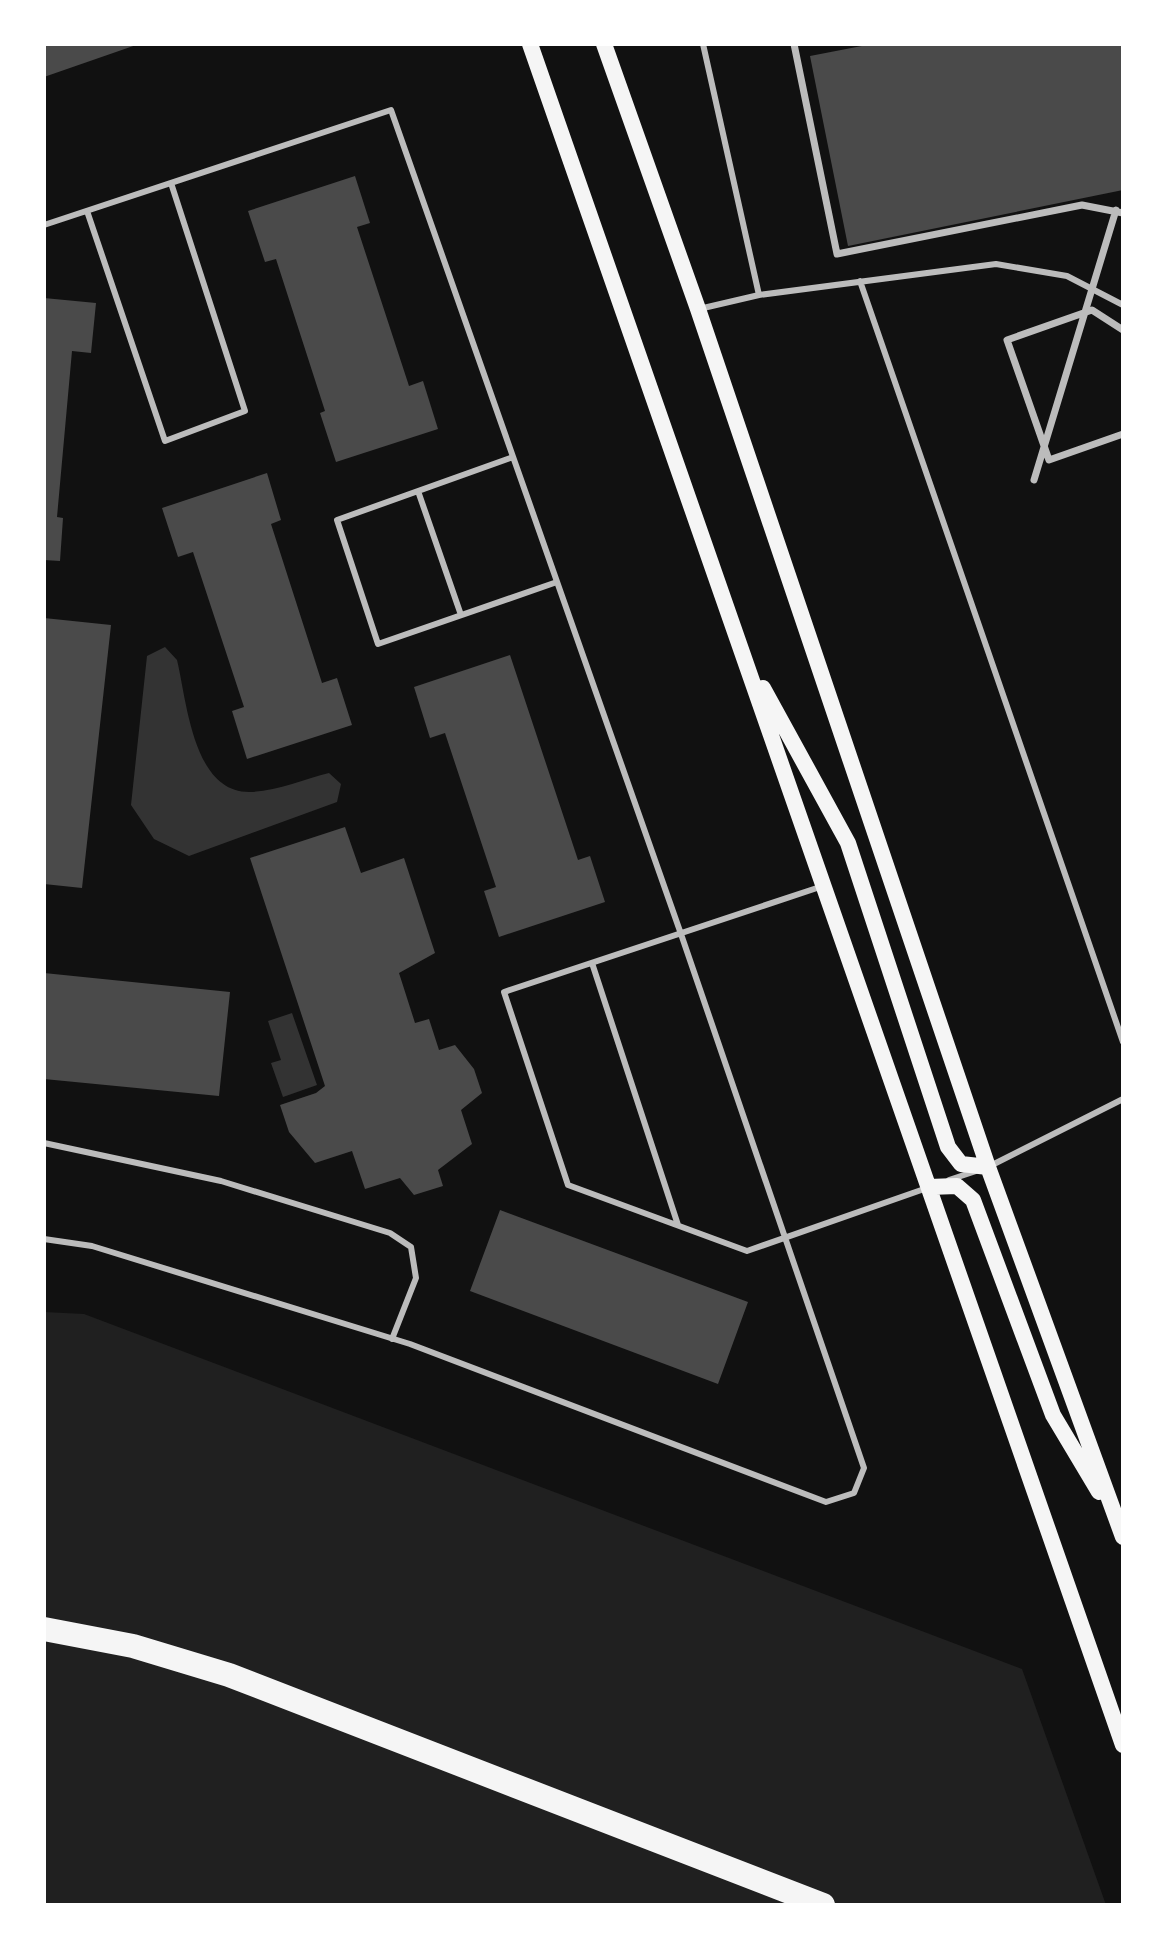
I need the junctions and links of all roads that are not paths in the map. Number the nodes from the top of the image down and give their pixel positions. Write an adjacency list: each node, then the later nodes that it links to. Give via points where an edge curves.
1 (530, 44): 23 (main road)
2 (604, 44): 13 (main road)
3 (703, 44): 11 (lane)
4 (794, 44): 7 (street, via 837,254 1082,205)
5 (171, 183): 6 (lane); 6 (lane, via 245,411 165,441); 18 (lane, via 391,110)
6 (87, 211): 8 (lane)
7 (1120, 211): 10 (street)
8 (44, 225)
9 (860, 281): 10 (lane, via 996,264 1044,269); 11 (lane); 27 (lane)
10 (1092, 289): 12 (lane); 14 (street)
11 (759, 295): 13 (lane)
12 (1123, 305)
13 (698, 309): 30 (main road)
14 (1085, 313): 15 (street, via 1100,313); 17 (street); 17 (street, via 1007,340)
15 (1123, 330)
16 (1123, 434): 17 (street, via 1049,460)
17 (1044, 447): 19 (street)
18 (513, 457): 20 (lane); 21 (lane)
19 (1034, 480)
20 (418, 491): 22 (lane); 22 (lane, via 337,520 378,644)
21 (557, 582): 22 (lane); 25 (lane)
22 (461, 615)
23 (741, 646): 24 (main road); 30 (main road, via 848,843 948,1147 961,1164)
24 (824, 886): 25 (lane); 31 (main road)
25 (681, 934): 26 (lane); 33 (lane)
26 (592, 963): 32 (lane); 32 (lane, via 504,992 568,1185)
27 (1123, 1042)
28 (1123, 1099): 30 (lane)
29 (44, 1143): 35 (lane, via 221,1181 390,1233 411,1247 416,1278)
30 (988, 1167): 31 (lane); 36 (main road)
31 (929, 1187): 33 (lane); 36 (main road, via 957,1186 973,1200 1053,1415); 38 (main road)
32 (678, 1225): 33 (lane, via 747,1251)
33 (784, 1238): 35 (lane, via 864,1468 854,1493 826,1502)
34 (44, 1239): 35 (lane, via 92,1246)
35 (392, 1339)
36 (1121, 1532)
37 (44, 1629): 39 (highway, via 133,1646 229,1675)
38 (1123, 1745)
39 (823, 1905)

